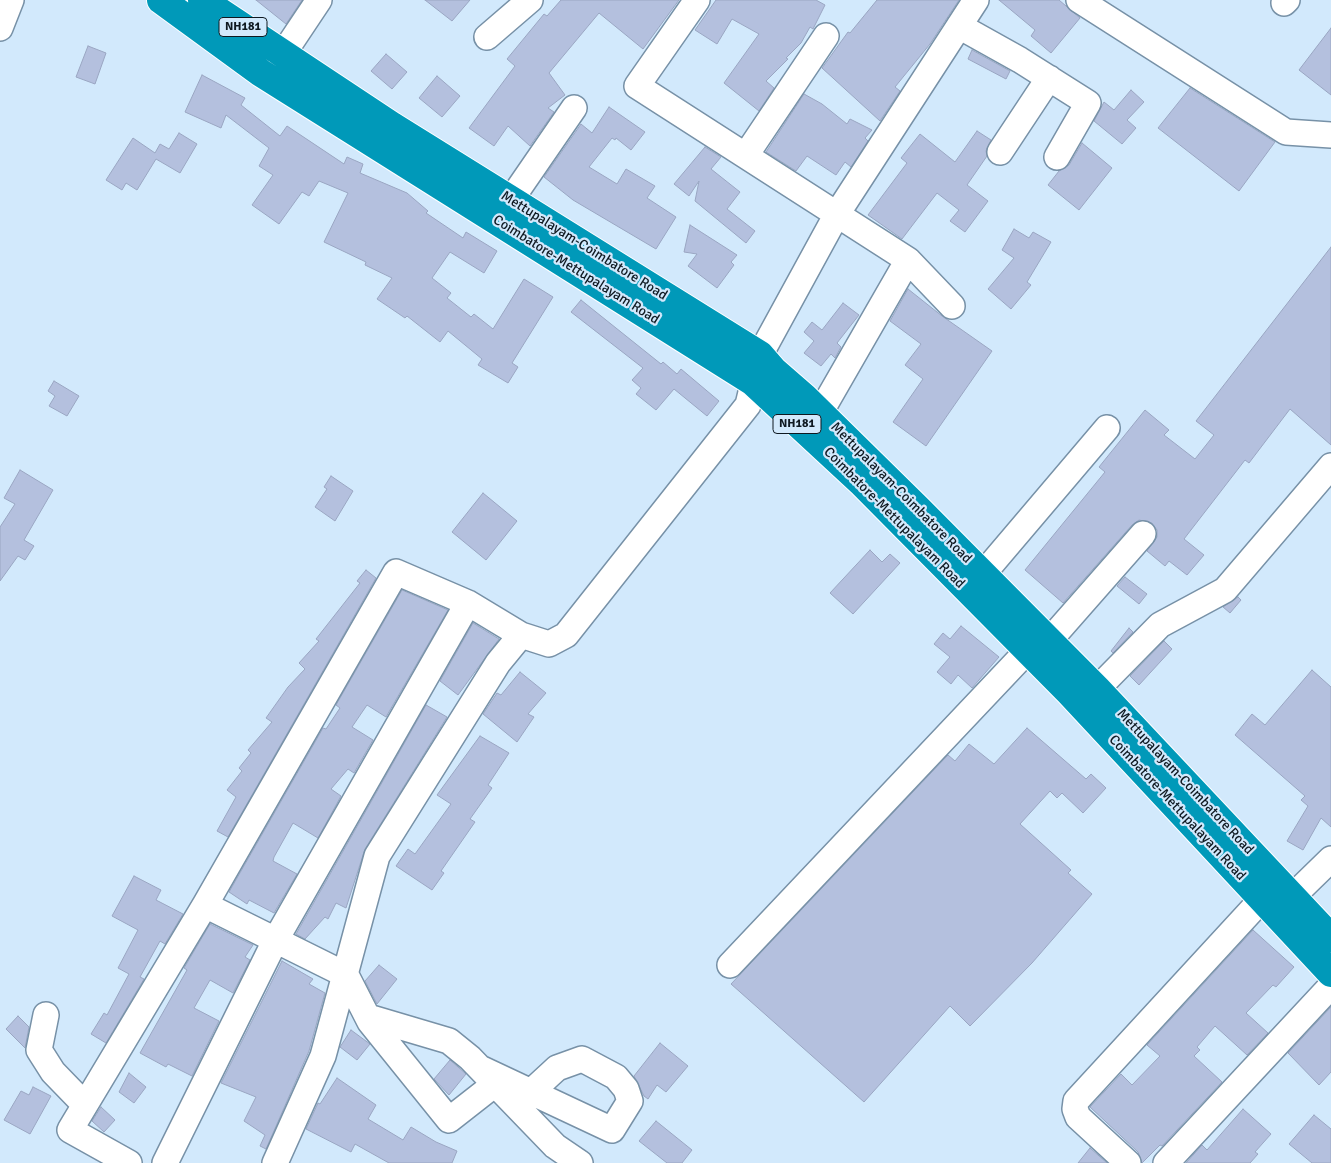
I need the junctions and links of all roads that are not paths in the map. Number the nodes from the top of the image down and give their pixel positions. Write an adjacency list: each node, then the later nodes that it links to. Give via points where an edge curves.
1 (11, 0): 10 (street)
2 (161, 0): 25 (highway, Coimbatore-Mettupalayam Road / NH181, via 262,72)
3 (202, 0): 13 (highway, Mettupalayam-Coimbatore Road / NH181)
4 (319, 0): 13 (street)
5 (530, 0): 12 (street)
6 (697, 0): 18 (street, via 637,86)
7 (976, 0): 9 (street)
8 (1079, 0): 16 (street, via 1286,132)
9 (959, 26): 14 (street); 21 (street)
10 (0, 28)
11 (826, 36): 18 (street)
12 (488, 37)
13 (283, 54): 20 (highway, Mettupalayam-Coimbatore Road / NH181)
14 (1049, 78): 17 (street); 19 (street, via 1088,103)
15 (574, 108): 20 (street)
16 (1331, 135)
17 (1000, 152)
18 (746, 155): 21 (street)
19 (1057, 156)
20 (510, 201): 24 (highway, Mettupalayam-Coimbatore Road / NH181)
21 (838, 214): 22 (street); 24 (street)
22 (908, 260): 23 (street); 26 (street)
23 (952, 306)
24 (760, 355): 25 (street); 26 (highway, Mettupalayam-Coimbatore Road / NH181)
25 (753, 382): 32 (street, via 748,405 566,635 549,644); 33 (highway, Coimbatore-Mettupalayam Road / NH181)
26 (820, 413): 30 (highway, Mettupalayam-Coimbatore Road / NH181)
27 (1107, 428): 30 (street)
28 (1331, 466): 34 (street, via 1225,590 1160,625)
29 (1143, 534): 33 (street)
30 (983, 574): 33 (highway, Mettupalayam-Coimbatore Road / NH181)
31 (468, 603): 32 (street); 38 (street, via 396,572); 40 (street)
32 (521, 635): 43 (street, via 498,663 377,856)
33 (1038, 646): 34 (highway, Mettupalayam-Coimbatore Road / NH181); 37 (highway, Coimbatore-Mettupalayam Road / NH181); 41 (street)
34 (1097, 689): 36 (highway, Mettupalayam-Coimbatore Road / NH181)
35 (1331, 859): 36 (street)
36 (1292, 898): 39 (highway, Mettupalayam-Coimbatore Road / NH181)
37 (1262, 899): 42 (highway, Coimbatore-Mettupalayam Road / NH181); 54 (street, via 1076,1101 1078,1117)
38 (205, 905): 40 (street); 49 (street)
39 (1331, 938)
40 (275, 941): 43 (street); 51 (street)
41 (730, 965)
42 (1331, 972)
43 (346, 975): 46 (street); 52 (street, via 323,1056)
44 (1331, 986): 55 (street)
45 (46, 1015): 49 (street, via 38,1050 53,1072)
46 (368, 1017): 47 (street, via 449,1041); 47 (street, via 449,1120)
47 (488, 1076): 48 (street); 53 (street, via 555,1146)
48 (531, 1092)
49 (84, 1105): 50 (street, via 70,1130)
50 (129, 1163)
51 (165, 1163)
52 (275, 1163)
53 (580, 1163)
54 (1128, 1163)
55 (1166, 1163)

